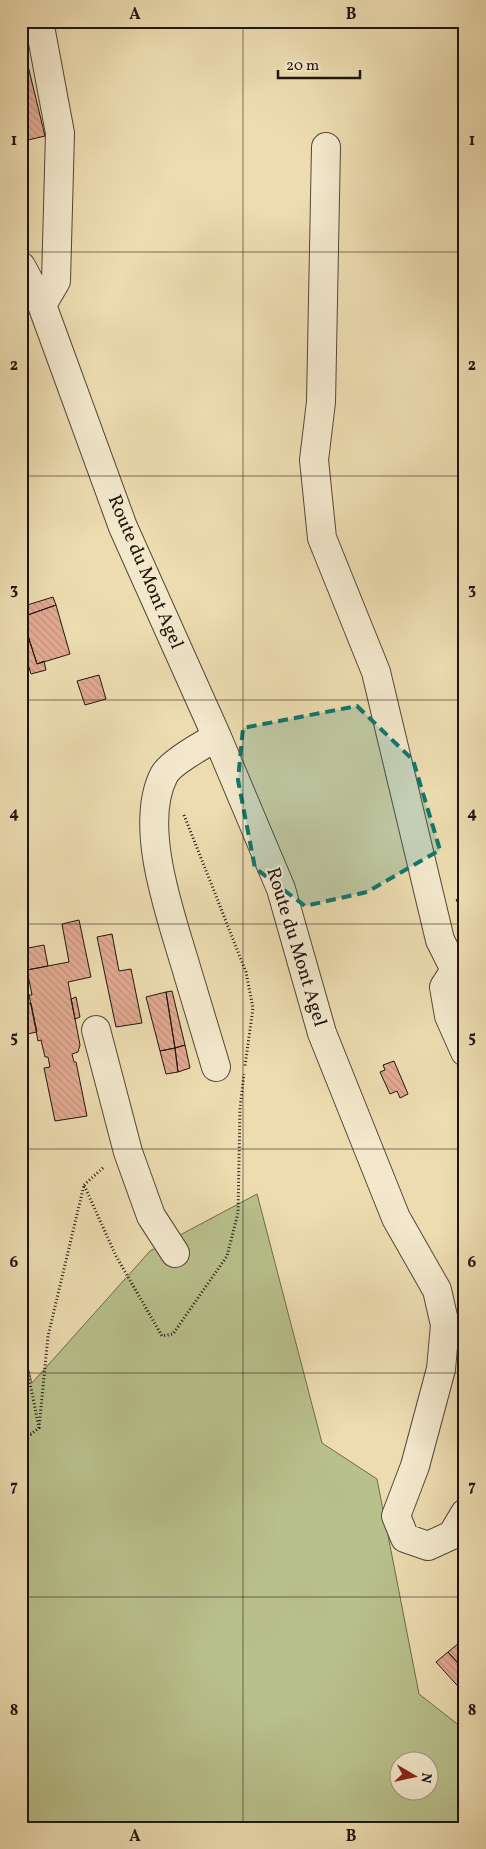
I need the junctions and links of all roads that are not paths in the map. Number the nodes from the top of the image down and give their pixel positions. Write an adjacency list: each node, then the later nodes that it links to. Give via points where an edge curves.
1 (38, 21): 4 (street, via 60,133 56,281)
2 (326, 147): 6 (street, via 320,402 314,460 322,538 376,672 440,940)
3 (21, 266): 4 (street, Route du Mont Agel)
4 (42, 305): 5 (street, Route du Mont Agel, via 123,527)
5 (216, 737): 9 (street, via 165,773 155,802 154,833 163,889); 11 (street, Route du Mont Agel, via 281,889 322,1033 396,1218 437,1290 444,1325 441,1369 415,1466 396,1516 405,1538 428,1546 452,1535)
6 (460, 969): 8 (street, via 444,987 449,1016)
7 (96, 1030): 10 (street, via 128,1152 151,1216)
8 (465, 1052)
9 (216, 1067)
10 (175, 1253)
11 (465, 1513)

